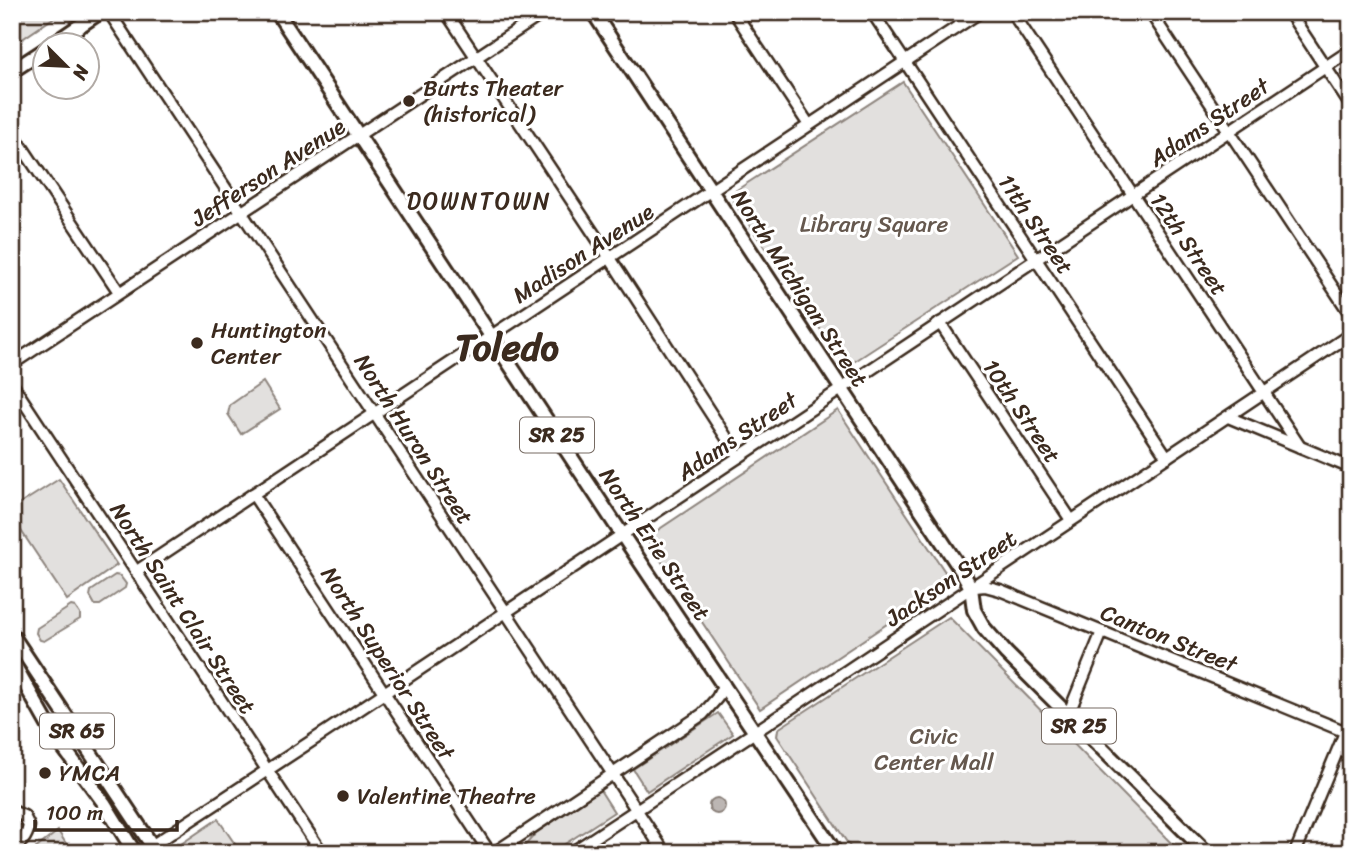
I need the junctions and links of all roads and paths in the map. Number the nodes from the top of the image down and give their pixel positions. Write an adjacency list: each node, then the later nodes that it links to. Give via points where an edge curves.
1 (100, 12): 13 (main road)
2 (109, 12): 27 (street, North Huron Street)
3 (278, 12): 24 (main road, North Erie Street / SR 25)
4 (446, 12): 16 (street)
5 (545, 12): 16 (street, Jefferson Avenue)
6 (593, 12): 25 (main road, North Michigan Street / SR 25)
7 (734, 12): 21 (street)
8 (872, 12): 17 (street, 11th Street)
9 (980, 12): 17 (street, Madison Avenue)
10 (1012, 12): 26 (street, 12th Street)
11 (1150, 12): 22 (street)
12 (1289, 12): 18 (street)
13 (71, 32)
14 (1351, 50): 18 (street, Adams Street)
15 (32, 57): 19 (main road)
16 (476, 58): 24 (street, Jefferson Avenue); 28 (street)
17 (905, 62): 21 (street, Madison Avenue); 29 (street, 11th Street)
18 (1325, 67): 20 (street); 22 (street, Adams Street)
19 (12, 71)
20 (1351, 106)
21 (809, 125): 25 (street, Madison Avenue)
22 (1229, 131): 26 (street, Adams Street); 31 (street)
23 (12, 132): 30 (street)
24 (359, 136): 27 (street, Jefferson Avenue); 34 (main road, North Erie Street / SR 25)
25 (711, 191): 28 (street, Madison Avenue); 37 (main road, North Michigan Street / SR 25)
26 (1133, 195): 29 (street, Adams Street); 38 (street, 12th Street)
27 (241, 212): 30 (street, Jefferson Avenue); 39 (street, North Huron Street)
28 (610, 258): 34 (street, Madison Avenue); 42 (street)
29 (1037, 259): 32 (street, Adams Street); 43 (street, 11th Street)
30 (119, 292): 35 (street, Jefferson Avenue)
31 (1351, 316)
32 (940, 323): 37 (street, Adams Street); 46 (street, 10th Street)
33 (1351, 334): 38 (street, Jackson Street)
34 (491, 335): 39 (street, Madison Avenue); 47 (main road, North Erie Street / SR 25)
35 (12, 364)
36 (12, 384): 48 (street, North Saint Clair Street)
37 (842, 389): 42 (street, Adams Street); 49 (main road, North Michigan Street / SR 25)
38 (1265, 392): 40 (street, Jackson Street); 41 (street, 12th Street)
39 (374, 413): 45 (street, Madison Avenue); 50 (street, North Huron Street)
40 (1228, 417): 41 (street); 43 (street, Jackson Street)
41 (1300, 447): 44 (street)
42 (739, 457): 47 (street, Adams Street)
43 (1167, 457): 46 (street, Jackson Street)
44 (1351, 468)
45 (253, 494): 48 (street, Madison Avenue); 56 (street, North Superior Street)
46 (1071, 520): 49 (street, Jackson Street)
47 (623, 535): 50 (street, Adams Street); 54 (main road, North Erie Street / SR 25)
48 (136, 571): 64 (street, North Saint Clair Street)
49 (971, 588): 51 (street, Canton Street, via 994,588); 58 (main road, SR 25, via 974,610 984,628); 60 (street, Jackson Street)
50 (505, 613): 56 (street, Adams Street); 65 (street, North Huron Street)
51 (1102, 632): 58 (street); 61 (street, Canton Street)
52 (14, 642): 55 (main road, SR 65)
53 (12, 661): 57 (main road, SR 65)
54 (724, 684): 60 (main road, North Erie Street / SR 25); 65 (street, via 703,713)
55 (49, 688): 57 (main road, via 40,689); 62 (main road, SR 65)
56 (385, 693): 64 (street, Adams Street); 72 (street, North Superior Street)
57 (34, 699): 63 (main road, SR 65)
58 (1068, 715): 76 (main road, SR 25)
59 (1351, 718): 61 (street)
60 (756, 731): 66 (street, Jackson Street); 75 (main road, North Erie Street / SR 25)
61 (1348, 733): 77 (street)
62 (92, 752): 63 (main road, via 88,764); 69 (main road, SR 65)
63 (77, 766): 70 (main road, SR 65)
64 (268, 770): 69 (street, Adams Street); 71 (street, North Saint Clair Street)
65 (612, 774): 66 (street, North Huron Street); 72 (street)
66 (636, 810): 73 (street, Jackson Street); 74 (street, North Huron Street)
67 (12, 811): 68 (street, via 24,816 29,826 23,841)
68 (12, 846)
69 (151, 850)
70 (135, 853)
71 (322, 853)
72 (492, 853)
73 (571, 853)
74 (665, 853)
75 (836, 853)
76 (1207, 853)
77 (1296, 853)

